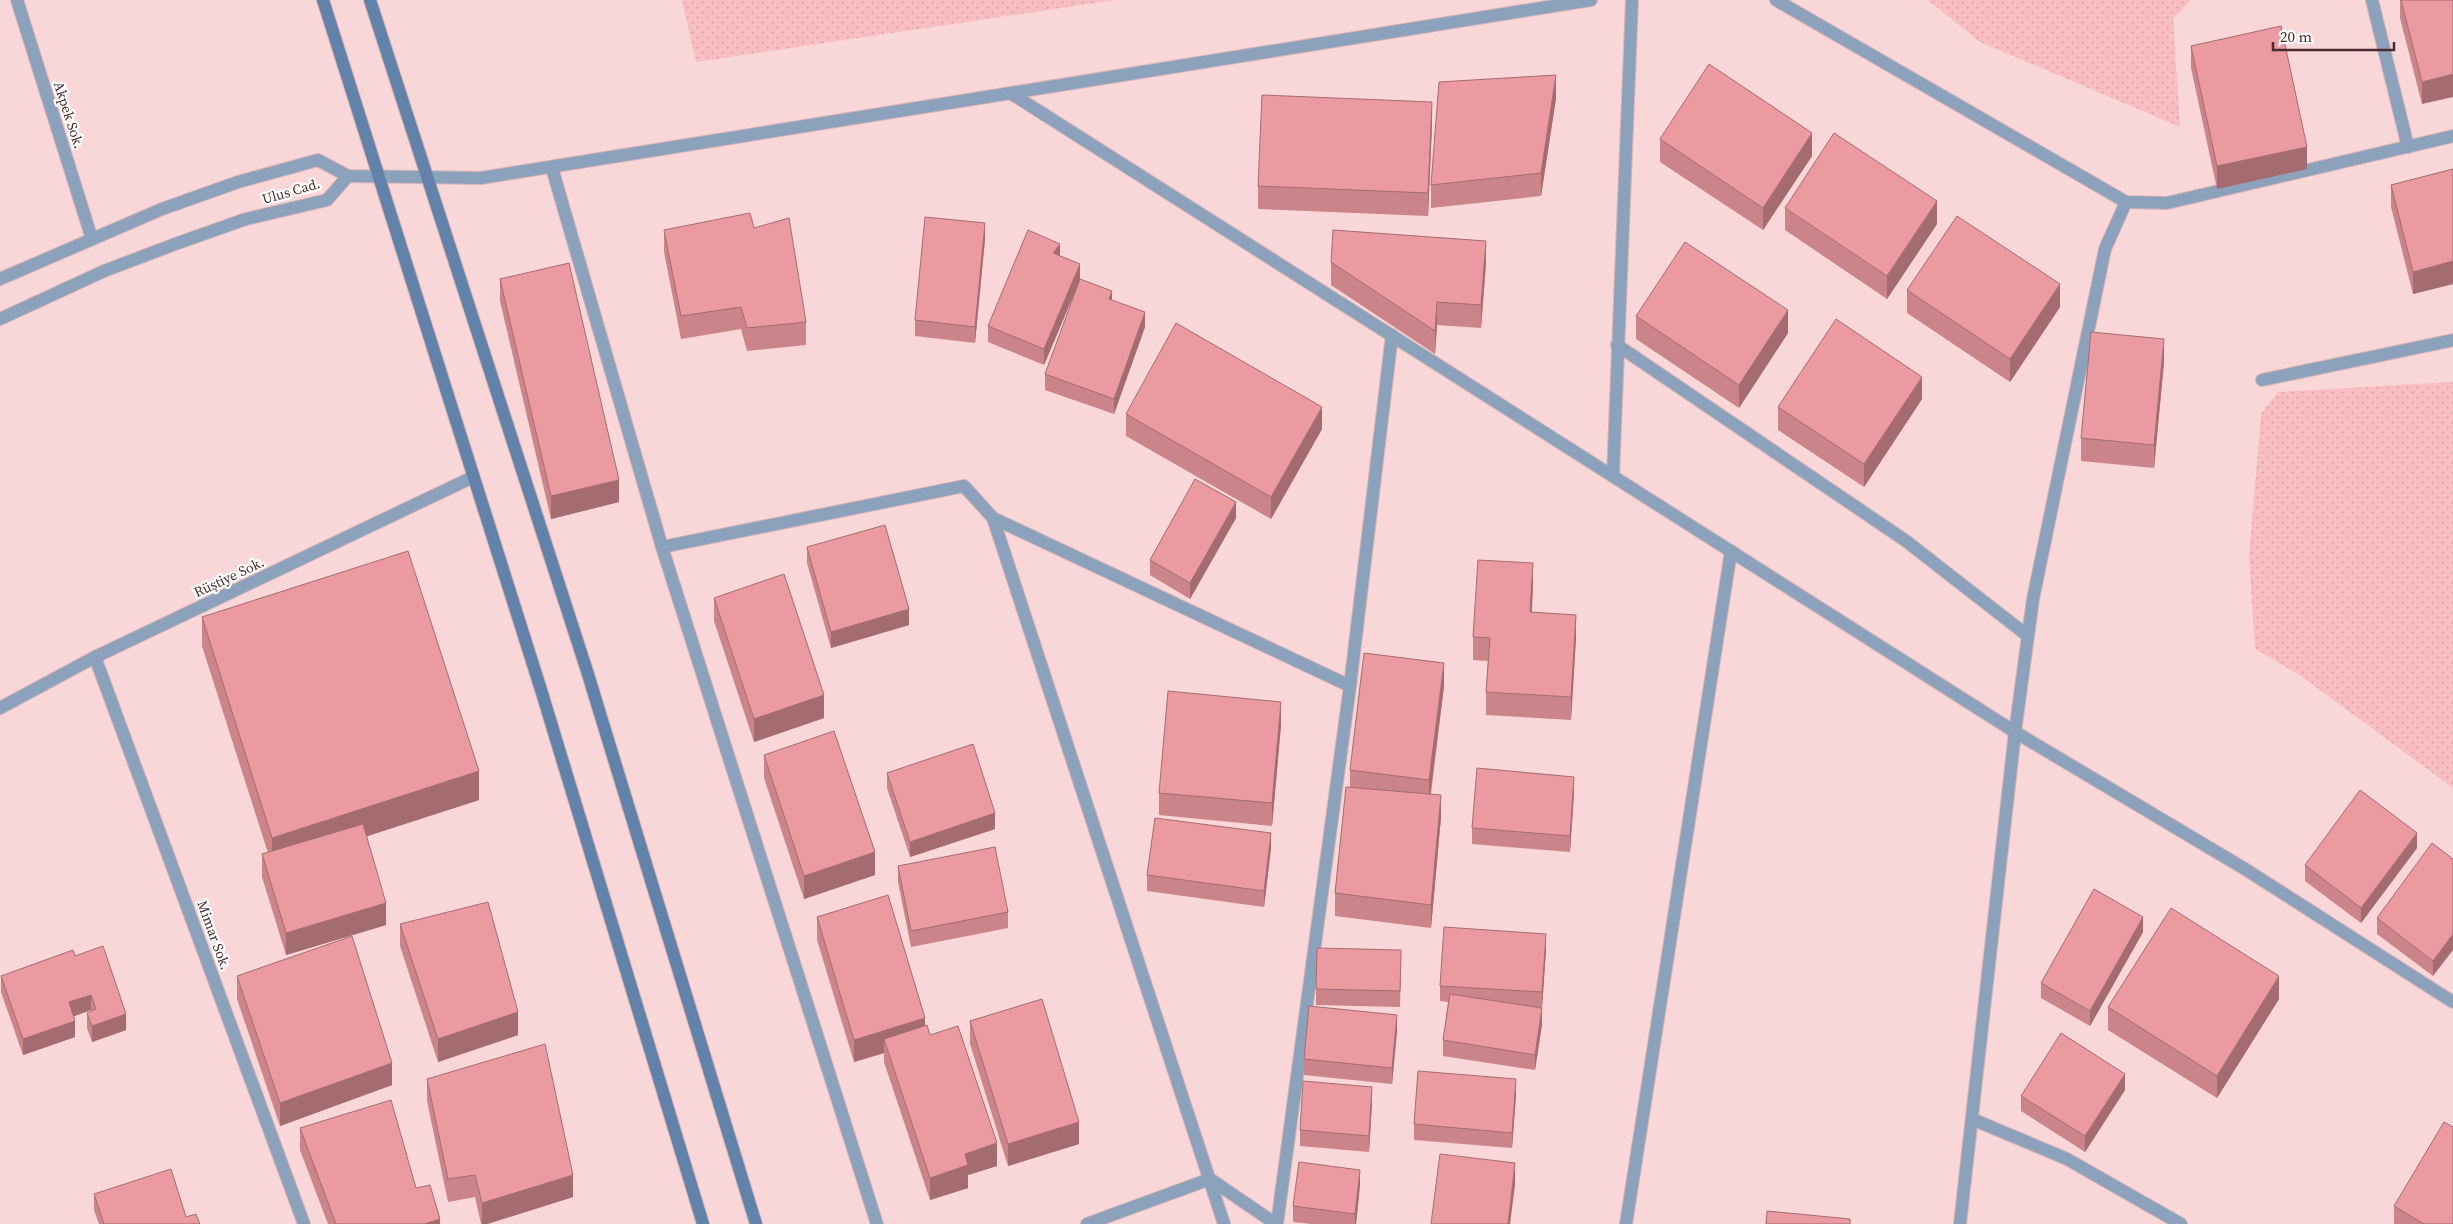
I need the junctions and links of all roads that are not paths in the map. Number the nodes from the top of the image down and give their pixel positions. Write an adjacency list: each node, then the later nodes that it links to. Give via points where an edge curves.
1 (17, 0): 16 (street, Akpek Sok.)
2 (323, 0): 13 (main road)
3 (370, 0): 14 (main road)
4 (1591, 0): 8 (street)
5 (1632, 0): 21 (street)
6 (1776, 0): 15 (street)
7 (2372, 0): 10 (street)
8 (1012, 94): 11 (street); 19 (street)
9 (2453, 136): 10 (street)
10 (2408, 147): 15 (street, via 2168,204)
11 (552, 168): 14 (street, via 481,178); 26 (street)
12 (348, 176): 13 (street); 16 (street, Ulus Cad., via 318,160 238,182); 18 (street, Ulus Cad., via 327,200 246,219 178,242 104,271)
13 (378, 177): 14 (street); 24 (main road)
14 (428, 179): 38 (main road, via 587,671)
15 (2126, 202): 28 (street, via 2105,249)
16 (92, 239): 17 (street, Ulus Cad.)
17 (0, 279)
18 (0, 319)
19 (1392, 335): 23 (street); 30 (street)
20 (2453, 340): 22 (street)
21 (1617, 346): 23 (street); 28 (street, via 1906,541)
22 (2262, 380)
23 (1612, 476): 27 (street)
24 (473, 477): 29 (street, Rüştiye Sok.); 37 (main road)
25 (993, 518): 26 (street, via 964,486); 30 (street); 35 (street)
26 (662, 547): 39 (street)
27 (1731, 552): 32 (street); 43 (street)
28 (2028, 636): 32 (street)
29 (95, 657): 31 (street, Rüştiye Sok.); 36 (street, Mimar Sok.)
30 (1350, 686): 42 (street)
31 (0, 708)
32 (2015, 732): 33 (street, via 2245,869); 34 (street)
33 (2453, 1002)
34 (1972, 1119): 44 (street); 45 (street, via 2067,1159)
35 (1210, 1179): 40 (street); 41 (street); 42 (street)
36 (304, 1224)
37 (703, 1224)
38 (756, 1224)
39 (877, 1224)
40 (1087, 1224)
41 (1224, 1224)
42 (1276, 1224)
43 (1626, 1224)
44 (1960, 1224)
45 (2181, 1224)

